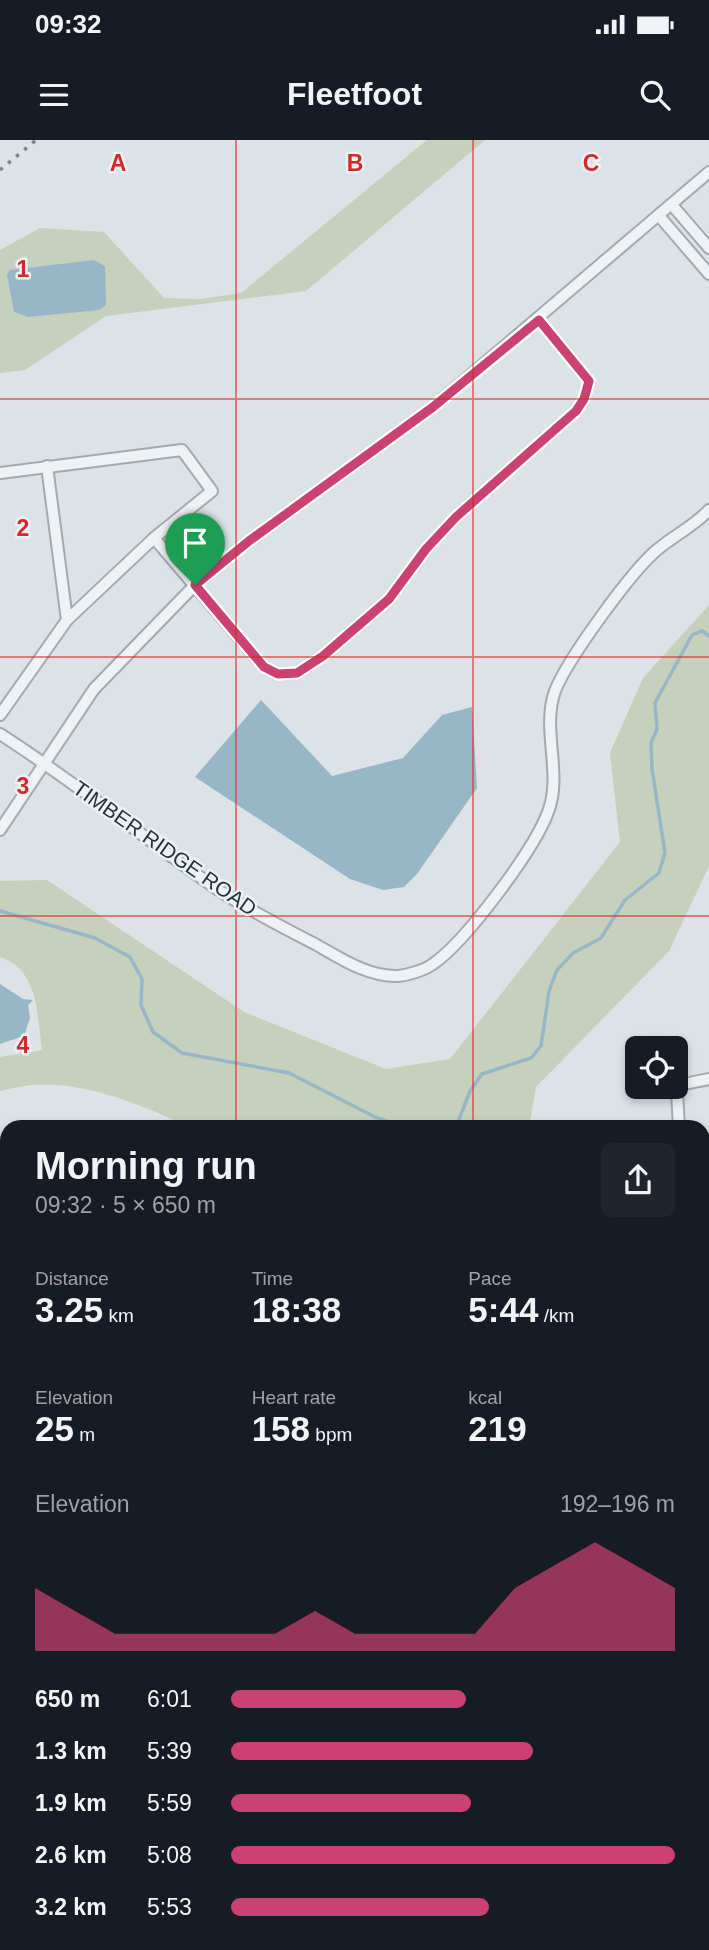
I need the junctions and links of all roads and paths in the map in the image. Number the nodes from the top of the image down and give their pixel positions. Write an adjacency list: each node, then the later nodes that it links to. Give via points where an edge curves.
1 (709, 172): 2 (street)
2 (672, 205): 3 (street); 4 (street)
3 (660, 217): 5 (street); 6 (street)
4 (709, 248)
5 (709, 274)
6 (539, 320): 11 (street, via 433,407); 11 (street, via 589,381 584,399 456,517 389,599 323,656 297,673 278,674 264,667)
7 (47, 466): 8 (street); 10 (street, via 182,450 212,491); 12 (street)
8 (0, 473)
9 (709, 510): 15 (street, TIMBER RIDGE ROAD, via 633,574 569,666 555,691 550,715 550,808 537,840 451,949 431,965 401,976 379,975 342,959 219,890)
10 (154, 538): 11 (street); 12 (street)
11 (195, 585): 15 (street, via 94,689)
12 (67, 620): 13 (street)
13 (0, 715)
14 (0, 734): 15 (street, TIMBER RIDGE ROAD)
15 (46, 763): 16 (street)
16 (0, 830)
17 (709, 1079): 18 (street, via 684,1084 677,1091)
18 (679, 1120)

